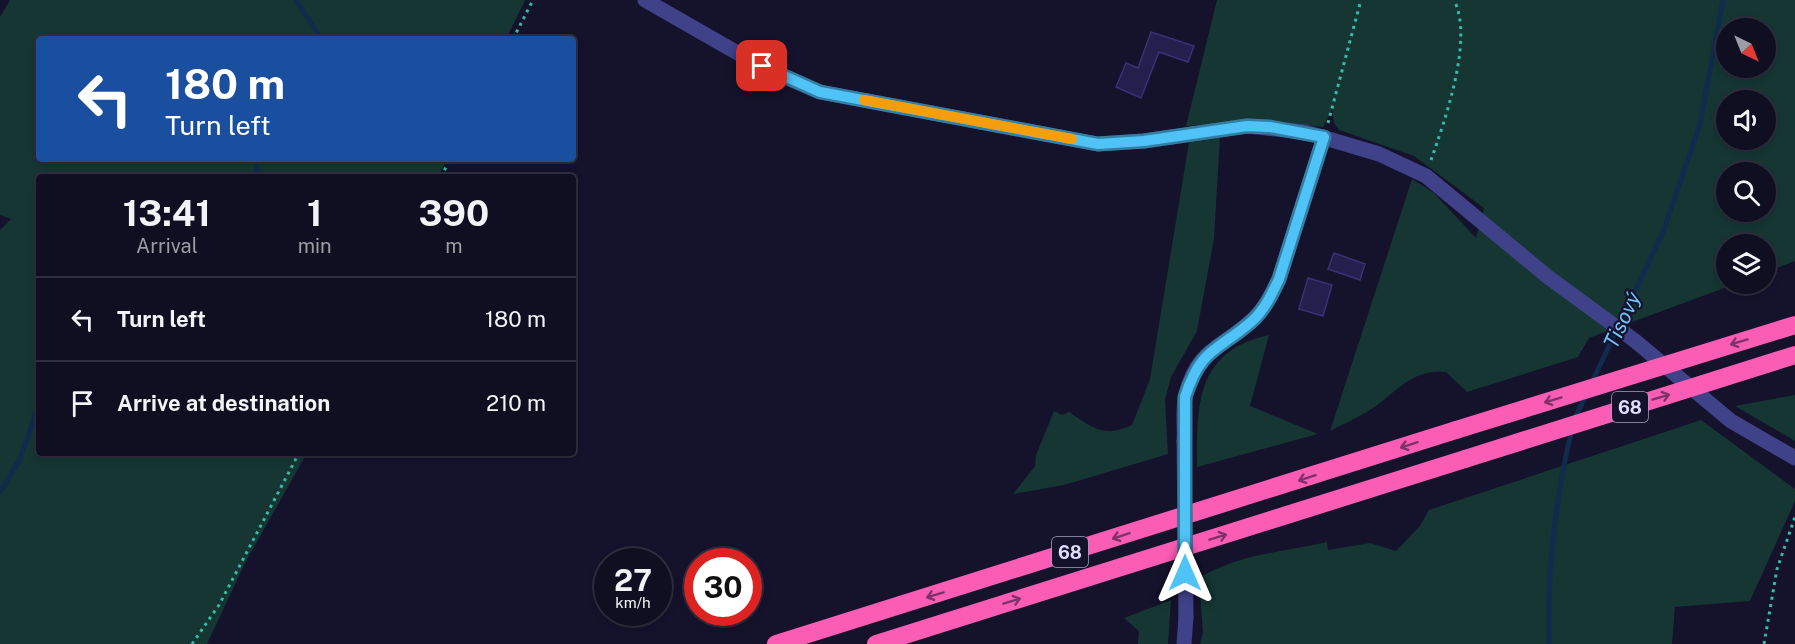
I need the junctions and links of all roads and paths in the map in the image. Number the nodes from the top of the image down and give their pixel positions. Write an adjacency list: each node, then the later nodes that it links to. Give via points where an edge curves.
1 (533, 0): 5 (path)
2 (645, 0): 6 (street, via 762,66 820,92 1098,144 1247,126)
3 (1361, 0): 6 (path)
4 (1454, 0): 7 (path, via 1461,44 1449,108)
5 (515, 36)
6 (1324, 137): 7 (street, via 1379,154); 16 (street, bridge, via 1279,279 1268,301 1251,321 1206,353 1193,373 1185,397)
7 (1426, 176): 11 (street, via 1731,421)
8 (1795, 325): 14 (highway, 68, one-way to 14, bridge)
9 (1795, 355): 15 (highway, 68, one-way to 9, bridge)
10 (297, 456): 13 (path, via 219,605)
11 (1795, 458)
12 (1795, 518): 17 (path, via 1777,568)
13 (192, 644)
14 (776, 644)
15 (876, 644)
16 (1184, 644)
17 (1764, 644)

